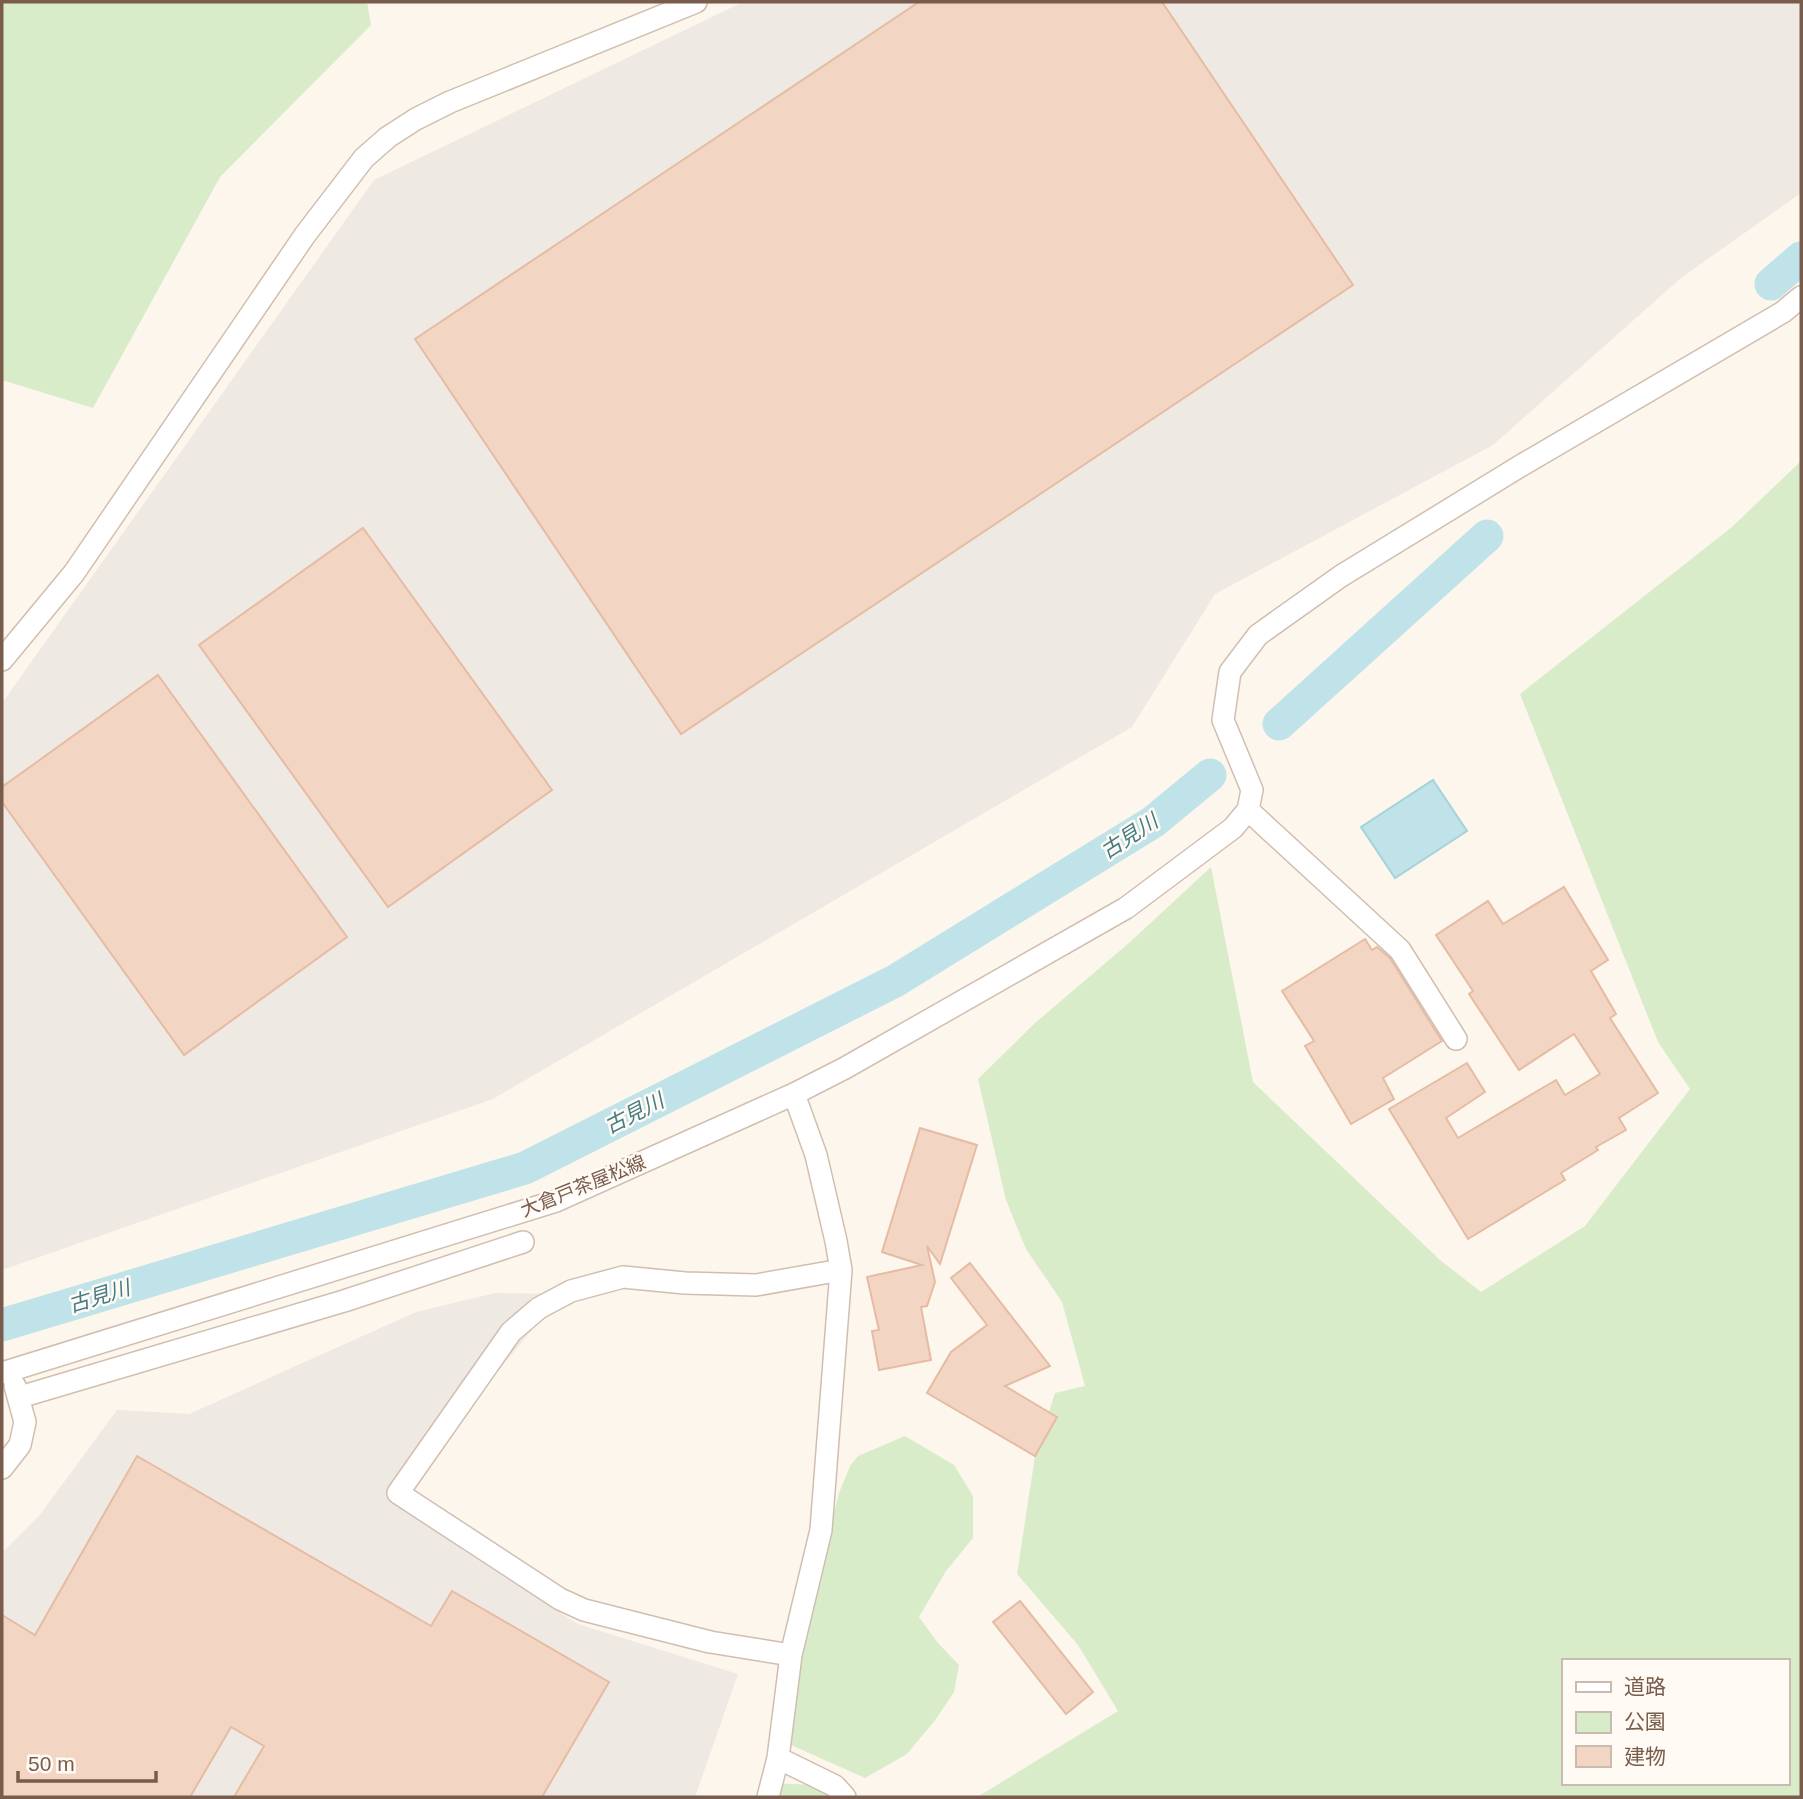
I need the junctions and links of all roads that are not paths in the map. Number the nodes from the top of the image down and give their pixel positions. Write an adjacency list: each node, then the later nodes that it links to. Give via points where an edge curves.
1 (696, 2): 3 (street, via 450,102 388,137 364,158 305,235 74,573)
2 (1801, 297): 4 (street, via 1783,312 1352,569 1258,635 1230,672 1223,720 1252,790)
3 (2, 660)
4 (1248, 810): 5 (street, via 1400,950); 6 (street, 大倉戸茶屋松線, via 1233,828 1126,908)
5 (1456, 1039)
6 (794, 1094): 8 (street, via 816,1155); 9 (street, 大倉戸茶屋松線, via 556,1201)
7 (523, 1242): 10 (street, via 344,1301)
8 (841, 1270): 12 (street, via 821,1530); 12 (street, via 756,1285 622,1277 571,1291 539,1308 511,1332 398,1493 584,1610 710,1642)
9 (6, 1372): 10 (street)
10 (20, 1397): 11 (street, via 25,1422 20,1445)
11 (2, 1468)
12 (791, 1655): 13 (street)
13 (778, 1758): 14 (street); 15 (street, via 835,1786)
14 (768, 1797)
15 (845, 1797)

